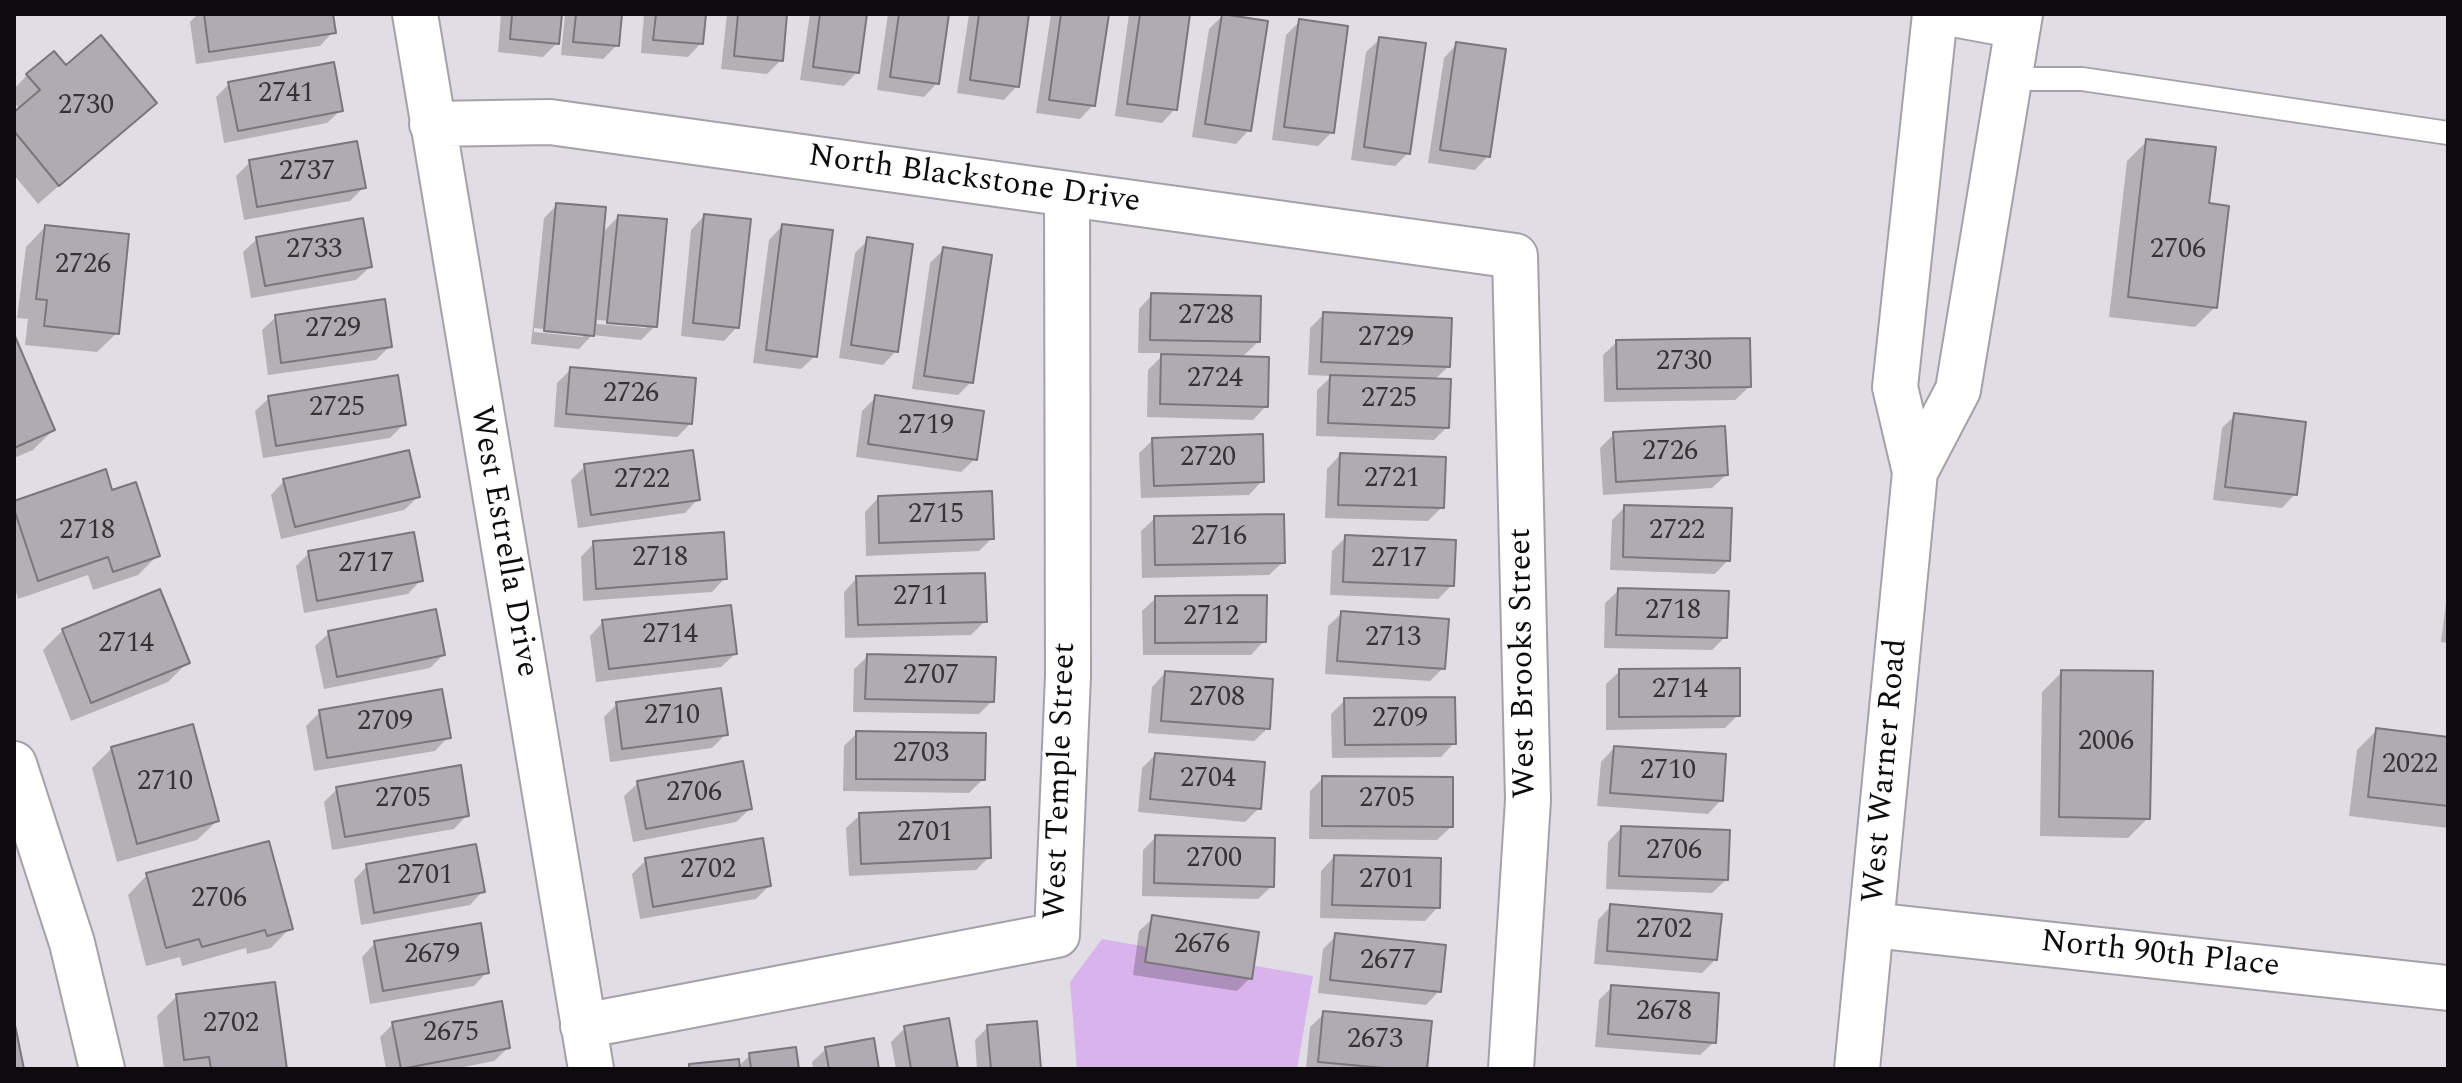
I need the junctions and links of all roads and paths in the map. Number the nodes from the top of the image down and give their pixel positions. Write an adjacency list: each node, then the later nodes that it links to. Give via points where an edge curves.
1 (415, 14): 6 (street, West Estrella Drive)
2 (1935, 14): 10 (street, West Warner Road, via 1895,387)
3 (1953, 14): 4 (street)
4 (2019, 20): 5 (street, West Warner Road)
5 (2009, 79): 7 (lane, via 2082,79); 10 (street, West Warner Road, via 1958,390)
6 (432, 124): 8 (street, North Blackstone Drive, via 550,122); 14 (street, West Estrella Drive)
7 (2448, 133)
8 (1067, 194): 9 (street, North Blackstone Drive); 14 (street, West Temple Street, via 1068,676 1057,935)
9 (1515, 256): 17 (street, West Brooks Street, via 1528,800)
10 (1915, 472): 12 (street, West Warner Road)
11 (14, 764): 15 (street, via 72,943)
12 (1872, 925): 13 (street, North 90th Place); 18 (street, West Warner Road)
13 (2448, 988)
14 (583, 1026): 16 (street, West Estrella Drive)
15 (102, 1069)
16 (591, 1069)
17 (1511, 1069)
18 (1857, 1069)

